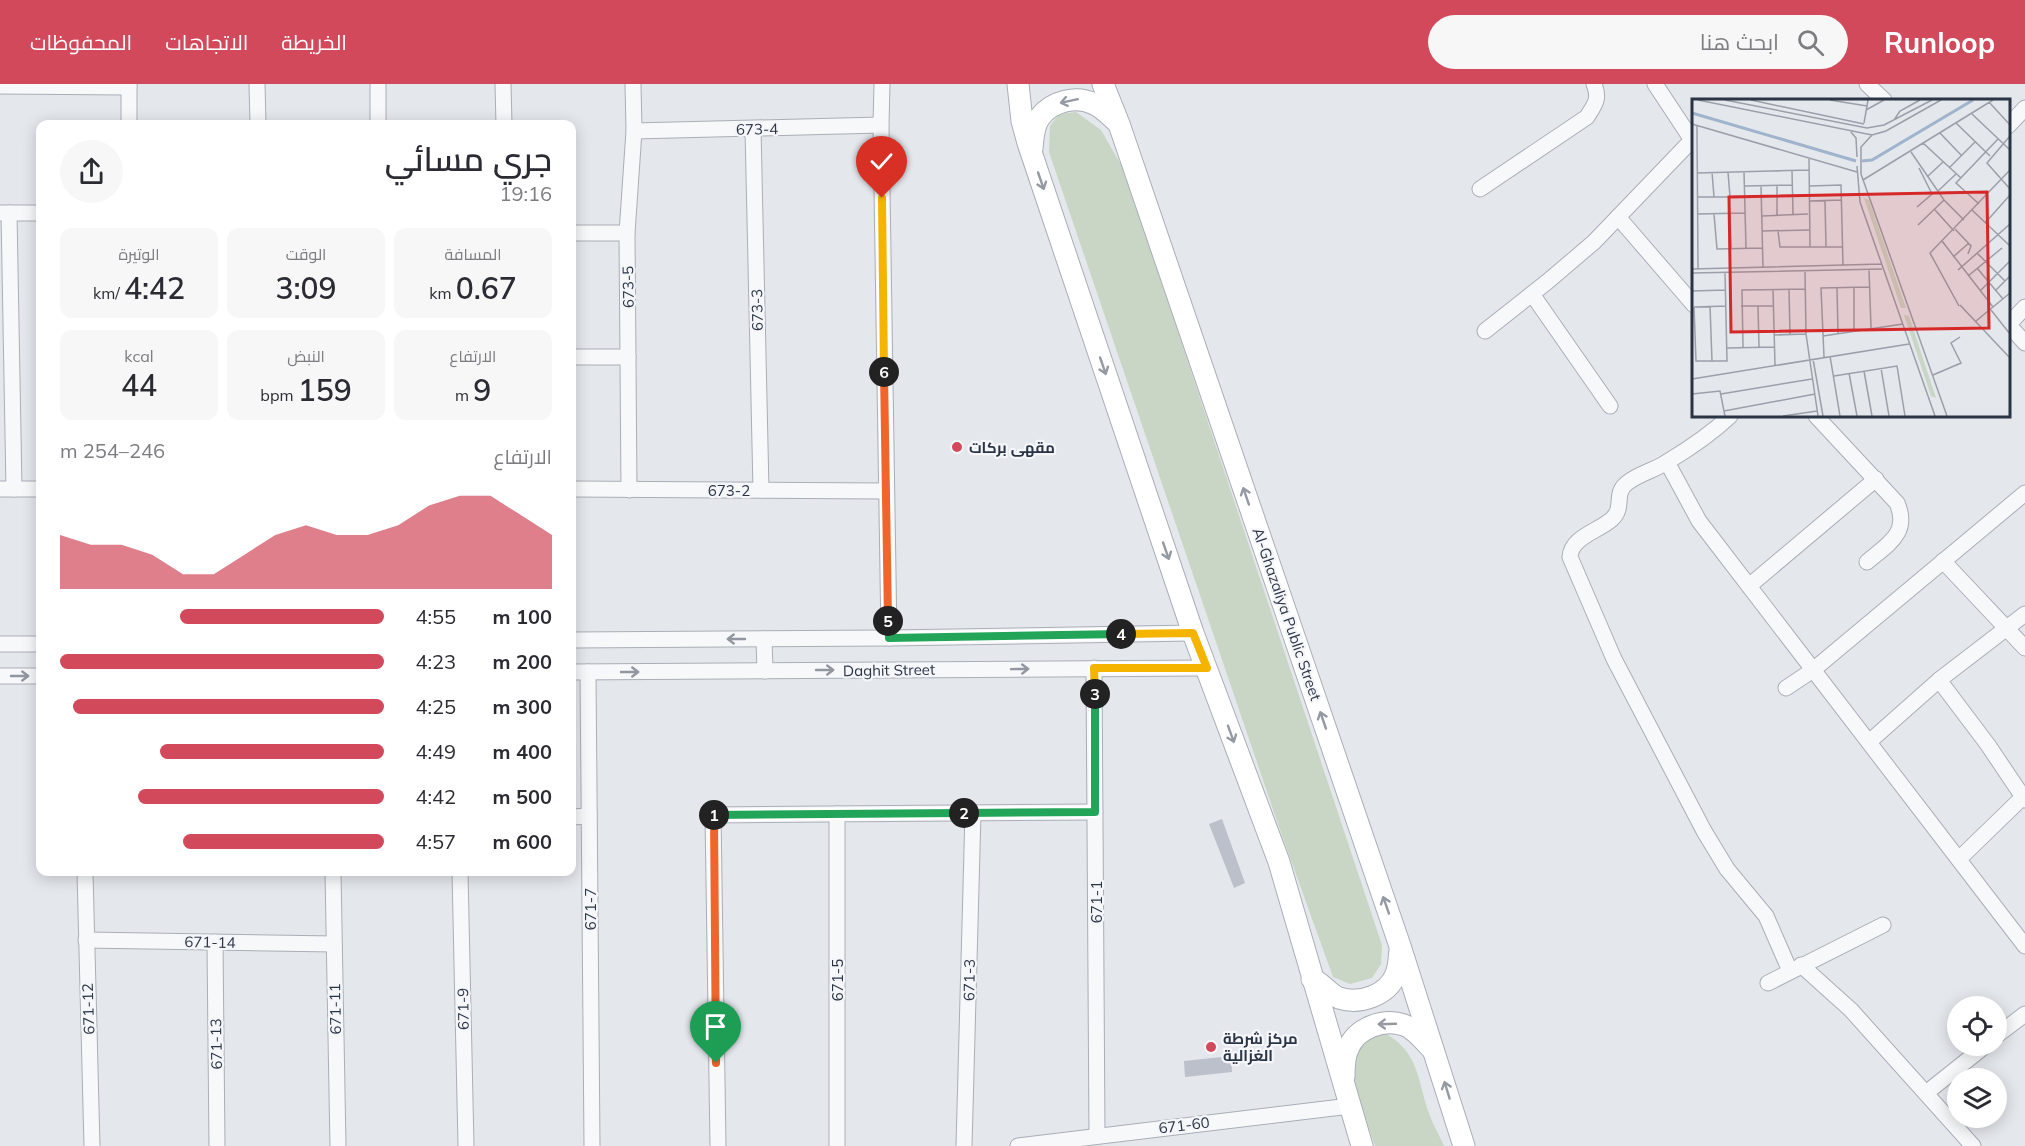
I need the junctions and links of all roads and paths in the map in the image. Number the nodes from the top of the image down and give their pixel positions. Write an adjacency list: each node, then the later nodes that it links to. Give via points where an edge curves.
1 (257, 84): 16 (street)
2 (378, 84): 17 (street)
3 (503, 84): 18 (street)
4 (633, 84): 23 (street, 673-5)
5 (882, 84): 21 (street)
6 (1018, 84): 25 (main road, via 1022,121)
7 (1103, 84): 19 (main road, Al-Ghazaliya Public Street)
8 (1594, 84): 26 (street, via 1598,93 1596,104 1587,117)
9 (1655, 84): 24 (street)
10 (1867, 84): 13 (street)
11 (7, 85): 12 (street)
12 (129, 86): 15 (street)
13 (1883, 99)
14 (2025, 108): 20 (street)
15 (129, 120)
16 (258, 120)
17 (378, 120)
18 (504, 120)
19 (1119, 124): 25 (main road, one-way to 25, via 1094,103 1067,100 1040,117); 90 (main road, Al-Ghazaliya Public Street, one-way to 19)
20 (2010, 124)
21 (881, 125): 22 (street, 673-4); 51 (street)
22 (753, 129): 23 (street, 673-4); 50 (street, 673-3)
23 (634, 131): 30 (street, 673-5)
24 (1692, 142): 29 (street)
25 (1032, 156): 58 (main road, one-way to 58)
26 (1480, 189)
27 (4, 213): 28 (street); 46 (street)
28 (36, 213)
29 (1618, 217): 32 (street); 33 (street)
30 (627, 232): 31 (street); 40 (street, 673-5)
31 (576, 233)
32 (1533, 294): 37 (street); 41 (street)
33 (1692, 303)
34 (2025, 307): 35 (street)
35 (2010, 322)
36 (2010, 326): 38 (street)
37 (1485, 331)
38 (2025, 342)
39 (576, 357): 40 (street)
40 (628, 357): 49 (street, 673-5)
41 (1610, 406)
42 (1729, 417): 44 (street)
43 (1817, 417): 45 (street)
44 (1667, 462): 55 (street, via 1699,521); 92 (street, via 1627,483 1620,490 1617,515 1575,542 1570,557 1614,659 1699,821 1727,869 1766,915)
45 (1876, 479): 54 (street, via 1897,503 1902,522 1890,543); 55 (street)
46 (7, 489): 47 (street)
47 (36, 489)
48 (576, 489): 49 (street, 673-2)
49 (629, 490): 50 (street, 673-2)
50 (761, 490): 51 (street, 673-2)
51 (886, 491): 59 (street)
52 (2025, 493): 53 (street)
53 (1943, 561): 57 (street); 67 (street)
54 (1867, 562)
55 (1749, 586): 67 (street)
56 (2025, 614): 57 (street)
57 (2007, 628): 64 (street); 73 (street)
58 (1193, 633): 59 (street); 66 (main road)
59 (889, 638): 60 (street)
60 (764, 639): 61 (street, one-way to 61); 68 (street)
61 (576, 640)
62 (0, 644): 63 (street)
63 (36, 644)
64 (2025, 648)
65 (1094, 668): 66 (street, Daghit Street); 68 (street, Daghit Street, one-way to 65); 77 (street, 671-1)
66 (1207, 668): 93 (main road, one-way to 93, via 1279,862)
67 (1813, 670): 74 (street); 75 (street)
68 (765, 671): 70 (street, Daghit Street, one-way to 68)
69 (576, 672): 70 (street, Daghit Street)
70 (588, 672): 80 (street, 671-7)
71 (0, 676): 72 (street, one-way to 72)
72 (36, 676)
73 (1939, 680): 75 (street); 76 (street)
74 (1786, 688)
75 (1869, 742): 82 (street)
76 (2024, 798): 82 (street)
77 (1095, 812): 78 (street); 102 (street, 671-1)
78 (973, 813): 79 (street); 110 (street, 671-3)
79 (837, 814): 108 (street, via 713,815); 109 (street, 671-5)
80 (590, 816): 81 (street); 107 (street, 671-7)
81 (576, 817)
82 (1959, 859): 91 (street)
83 (85, 876): 87 (street, 671-12)
84 (333, 876): 89 (street, 671-11)
85 (460, 876): 106 (street, 671-9)
86 (1883, 925): 92 (street)
87 (86, 940): 88 (street, 671-14); 103 (street, 671-12)
88 (215, 942): 89 (street, 671-14); 104 (street, 671-13)
89 (334, 944): 105 (street, 671-11)
90 (1400, 946): 93 (main road, via 1391,984 1364,999 1337,997); 97 (main road, Al-Ghazaliya Public Street)
91 (2025, 946)
92 (1796, 968): 94 (street); 100 (street, via 1851,1010)
93 (1312, 979): 99 (main road)
94 (1768, 983)
95 (2025, 1014): 96 (street)
96 (2007, 1028)
97 (1435, 1052): 99 (main road, one-way to 99, via 1405,1025 1379,1024 1362,1030 1352,1041); 113 (main road, Al-Ghazaliya Public Street, one-way to 97)
98 (1972, 1056): 100 (street)
99 (1343, 1084): 101 (main road)
100 (1926, 1093): 114 (street)
101 (1350, 1106): 102 (street, 671-60); 112 (main road)
102 (1097, 1136): 111 (street, 671-60)
103 (92, 1146)
104 (217, 1146)
105 (338, 1146)
106 (466, 1146)
107 (592, 1146)
108 (718, 1146)
109 (837, 1146)
110 (964, 1146)
111 (1018, 1146)
112 (1362, 1146)
113 (1464, 1146)
114 (1973, 1146)

